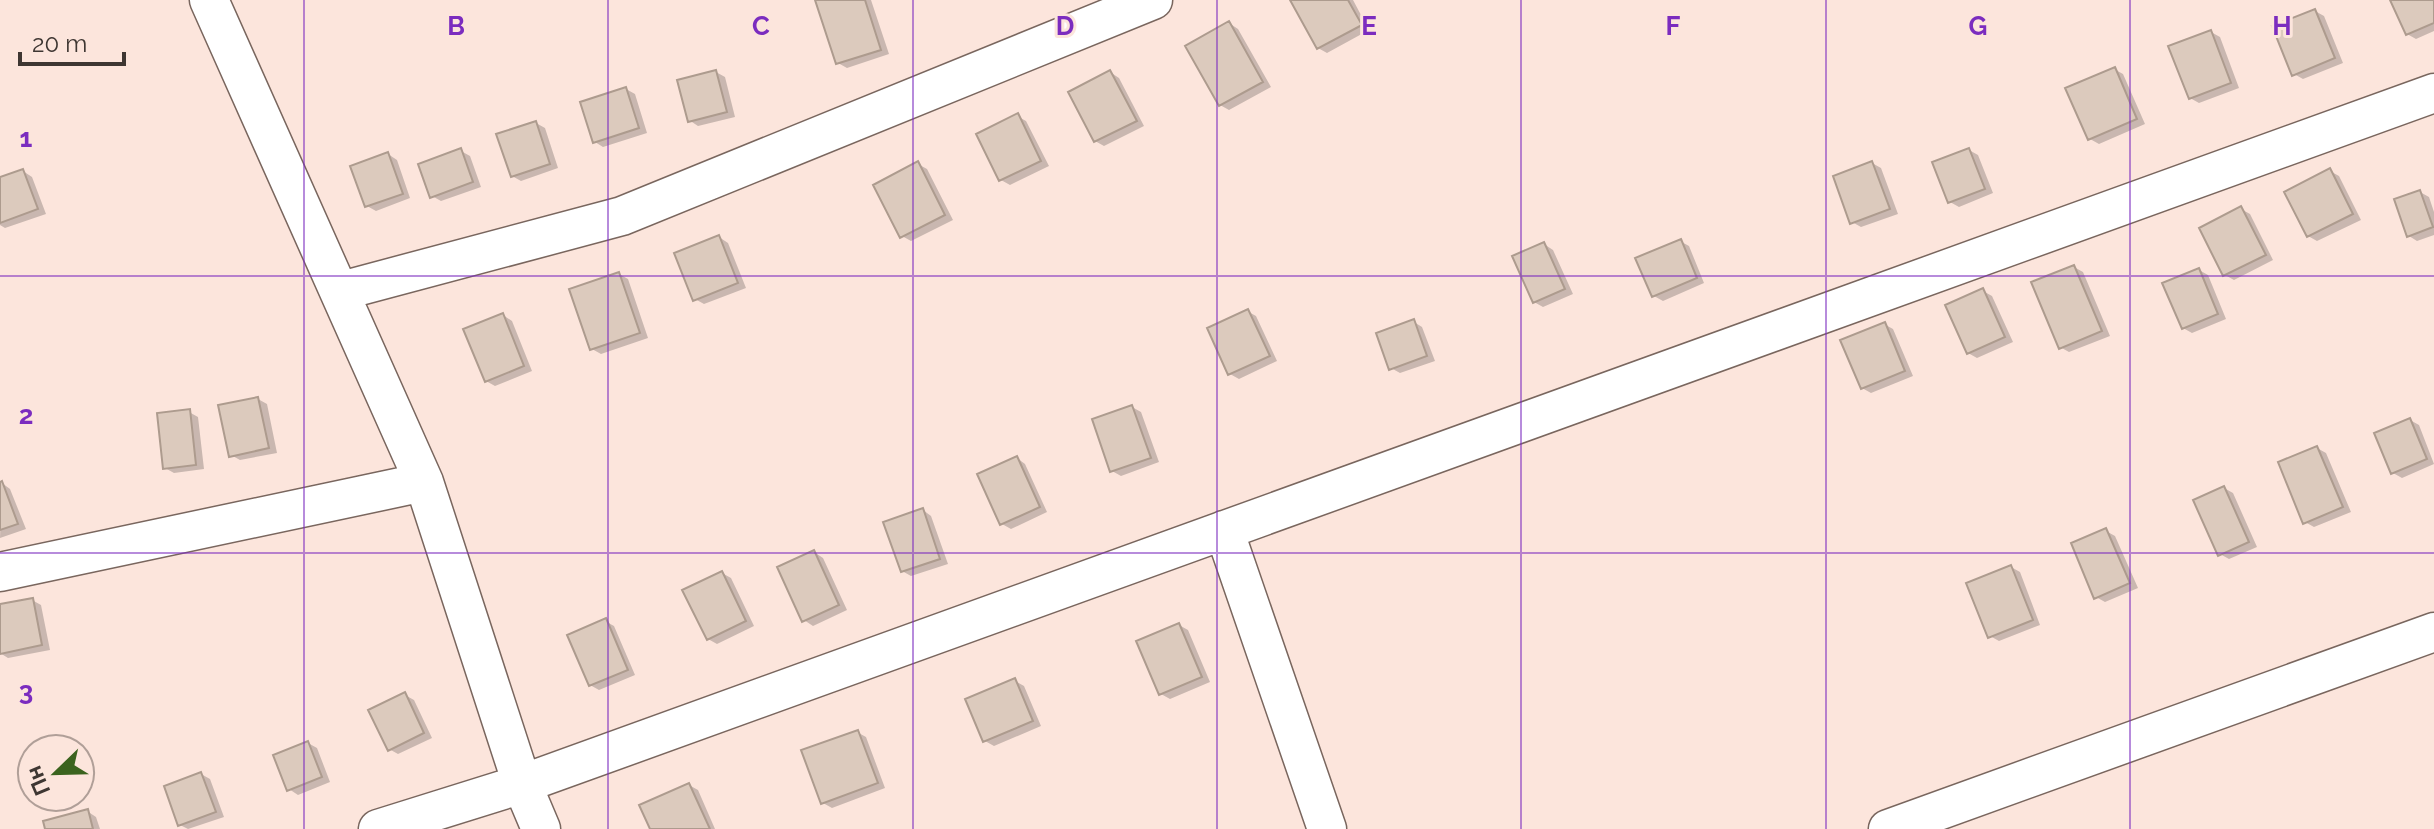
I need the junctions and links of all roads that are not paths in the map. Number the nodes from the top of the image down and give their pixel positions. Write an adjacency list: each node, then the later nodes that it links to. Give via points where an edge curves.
1 (209, 0): 4 (street)
2 (1153, 0): 4 (street, via 622,216)
3 (2434, 93): 6 (street)
4 (341, 291): 5 (street)
5 (424, 482): 7 (street); 9 (street)
6 (1224, 530): 9 (street); 12 (street)
7 (0, 572)
8 (2434, 632): 13 (street)
9 (522, 784): 10 (street); 11 (street)
10 (378, 829)
11 (541, 829)
12 (1327, 829)
13 (1888, 829)

